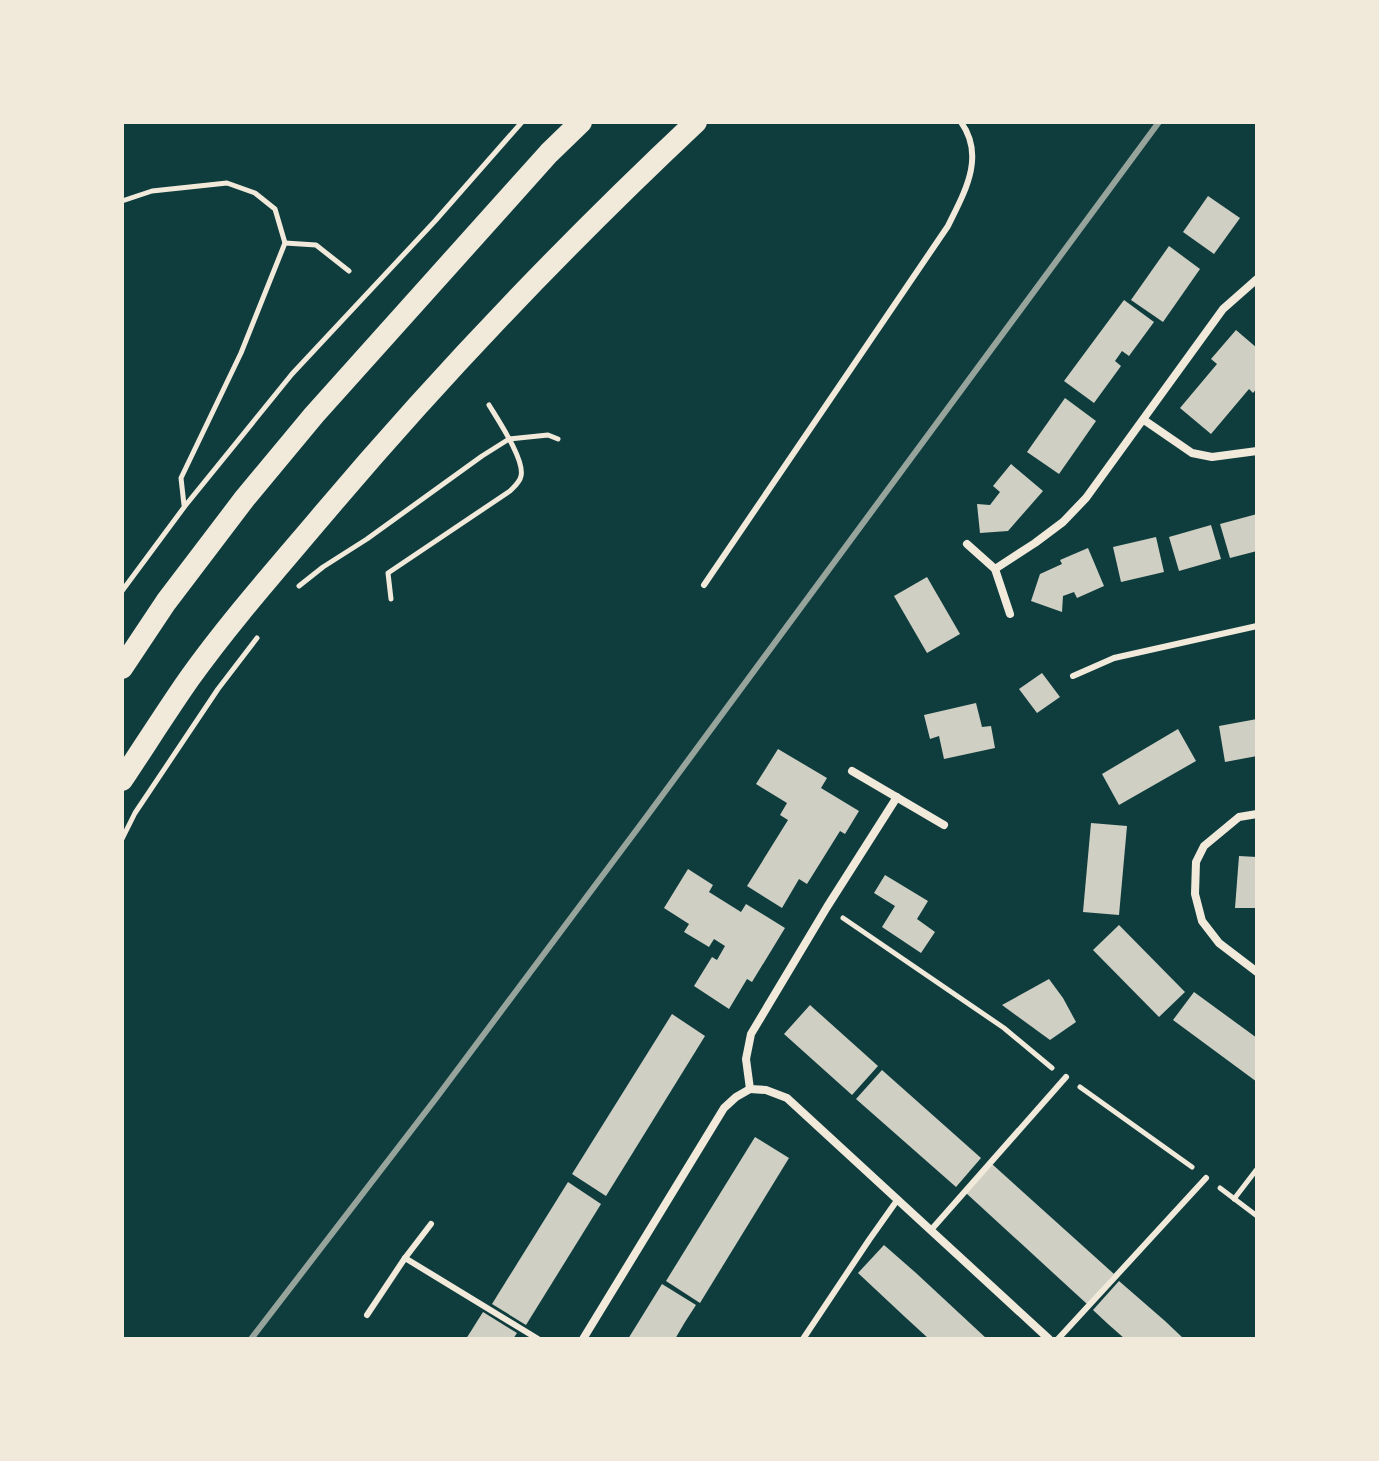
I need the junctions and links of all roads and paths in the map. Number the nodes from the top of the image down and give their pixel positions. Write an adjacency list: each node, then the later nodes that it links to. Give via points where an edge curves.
1 (522, 122): 17 (path, via 292,374)
2 (573, 122): 7 (street)
3 (581, 122): 7 (highway)
4 (587, 122): 7 (highway)
5 (696, 122): 30 (highway, via 464,354 373,455 190,678)
6 (961, 122): 20 (lane, via 973,155 970,180 948,226)
7 (549, 153): 27 (highway, via 245,498)
8 (122, 201): 9 (path, via 152,191 227,183 255,193 275,209)
9 (285, 243): 10 (path, via 316,245); 17 (path, via 241,353 181,478)
10 (349, 271)
11 (1257, 279): 13 (street, via 1223,309)
12 (489, 405): 14 (path)
13 (1144, 420): 16 (street, via 1192,453 1212,457); 19 (street, via 1063,522)
14 (509, 439): 15 (path); 22 (path); 23 (path, via 521,479 388,573)
15 (558, 439)
16 (1257, 451)
17 (185, 506): 21 (path)
18 (967, 544): 19 (street)
19 (995, 569): 24 (street)
20 (704, 585)
21 (122, 591)
22 (292, 591)
23 (391, 599)
24 (1010, 614)
25 (1257, 626): 28 (lane, via 1114,658)
26 (265, 628): 34 (path, via 210,702)
27 (122, 668)
28 (1073, 676)
29 (852, 771): 31 (street)
30 (122, 780)
31 (897, 797): 33 (street); 35 (street)
32 (1257, 814): 36 (street, via 1239,817 1204,846 1196,862 1195,894 1202,921 1219,943)
33 (944, 825)
34 (122, 839)
35 (827, 907): 37 (path); 38 (street, via 751,1034 746,1059)
36 (1257, 972)
37 (1066, 1077): 40 (path); 45 (lane)
38 (750, 1089): 41 (street, via 787,1098); 49 (street, via 724,1108)
39 (1257, 1169): 42 (path)
40 (1206, 1178): 42 (path); 52 (lane)
41 (898, 1199): 45 (street); 50 (lane)
42 (1234, 1199): 43 (path)
43 (1257, 1216)
44 (431, 1224): 46 (lane)
45 (931, 1230): 51 (street)
46 (405, 1258): 47 (lane); 48 (lane)
47 (367, 1315)
48 (538, 1339)
49 (583, 1339)
50 (803, 1339)
51 (1049, 1339)
52 (1058, 1339)

